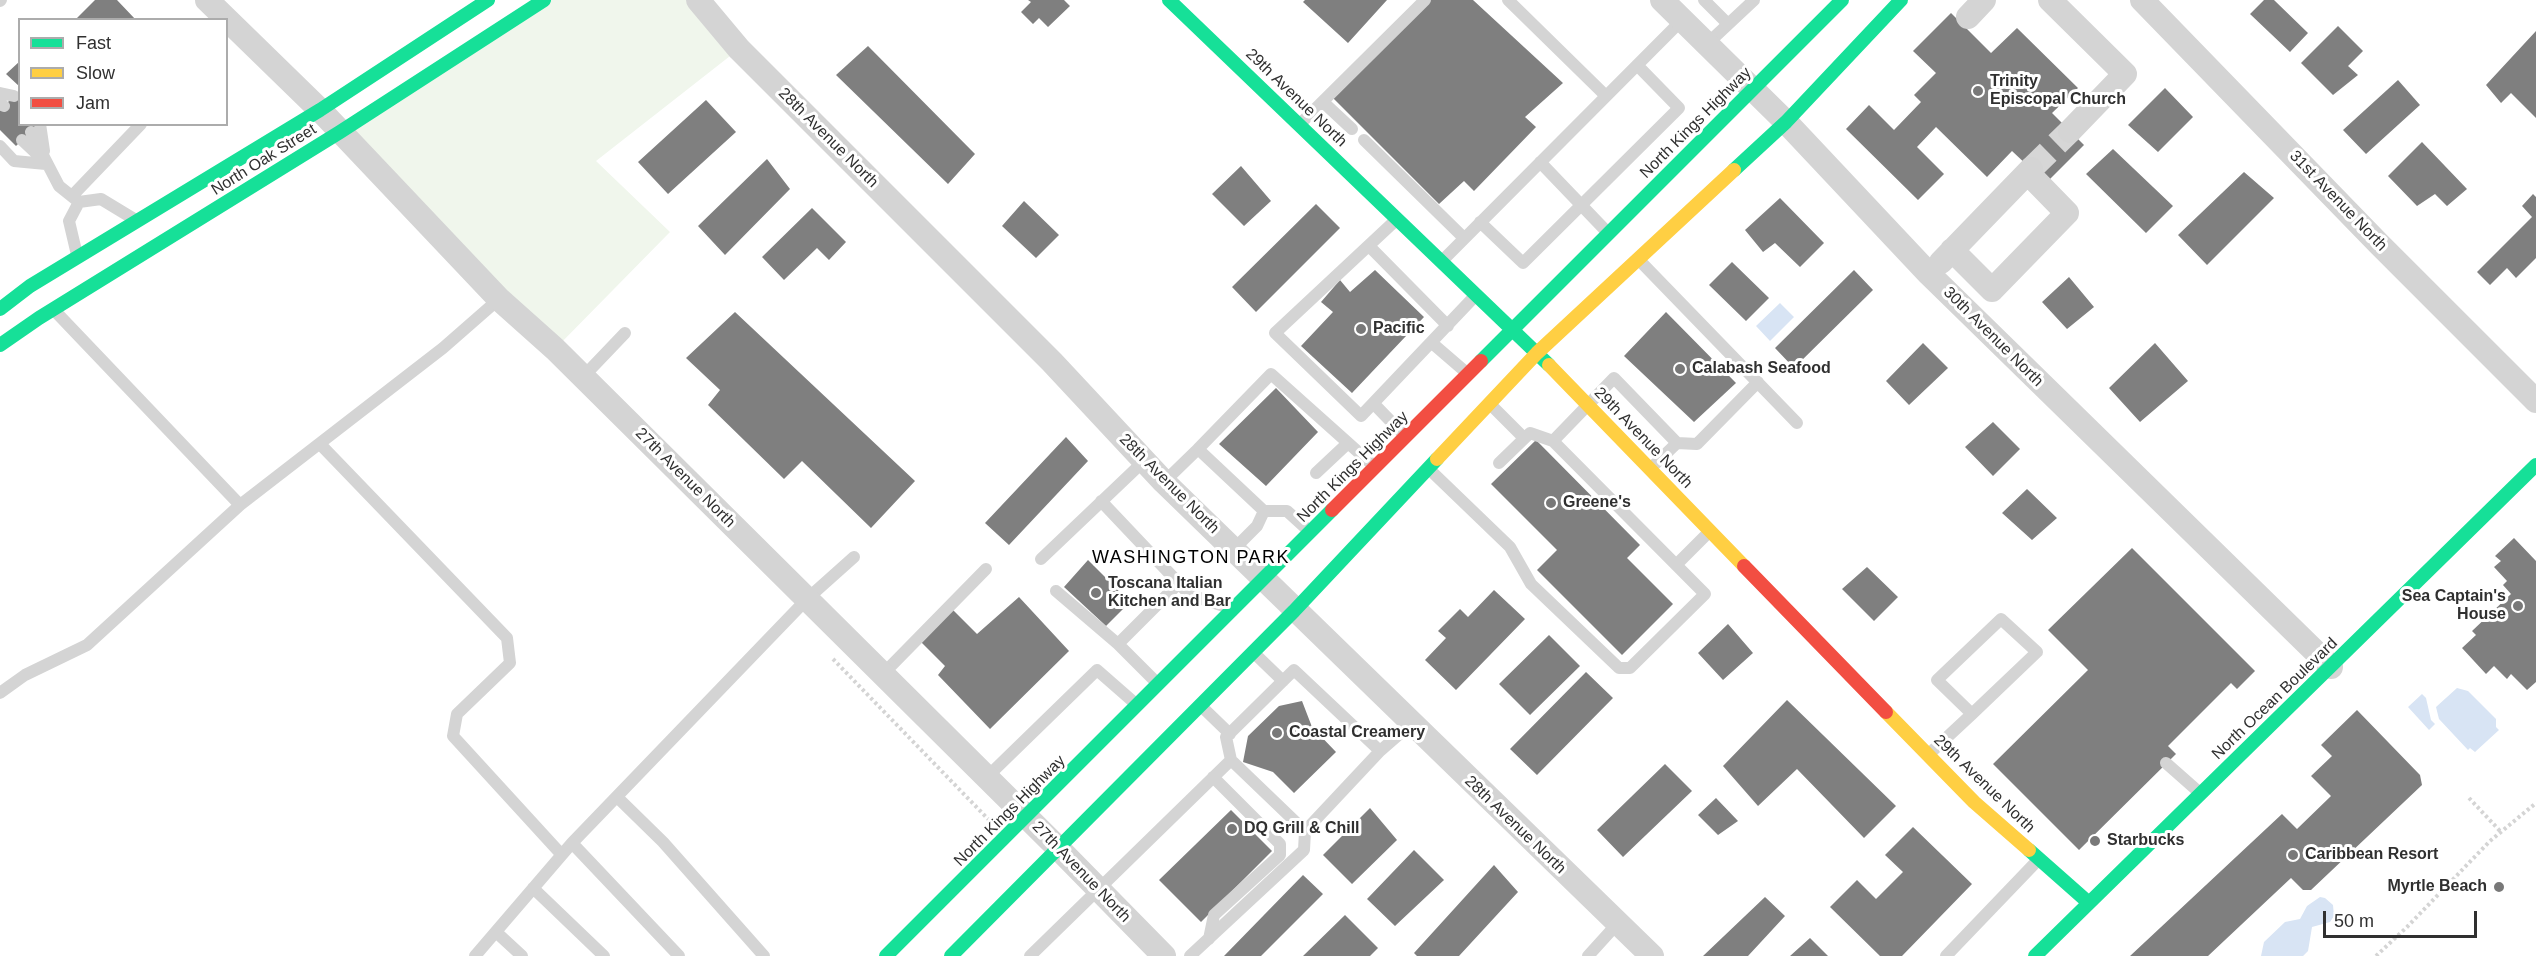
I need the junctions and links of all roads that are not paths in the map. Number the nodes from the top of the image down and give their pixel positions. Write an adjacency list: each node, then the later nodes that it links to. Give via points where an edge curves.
1 (207, 0): 15 (street, 27th Avenue North)
2 (488, 0): 26 (main road, North Oak Street)
3 (544, 0): 33 (main road, North Oak Street)
4 (698, 0): 76 (street, 28th Avenue North, via 739,49 1052,362)
5 (1169, 0): 28 (main road, 29th Avenue North)
6 (1425, 0): 25 (lane)
7 (1508, 0): 24 (lane)
8 (1662, 0): 16 (street, 30th Avenue North)
9 (1704, 0): 17 (lane)
10 (1754, 0): 17 (lane)
11 (1842, 0): 21 (main road, North Kings Highway)
12 (1901, 0): 27 (main road)
13 (2050, 0): 31 (street, via 2125,74)
14 (2142, 0): 64 (street, 31st Avenue North)
15 (220, 18)
16 (1682, 20): 19 (street, 30th Avenue North); 20 (lane)
17 (1728, 24): 19 (lane)
18 (230, 31): 26 (street, 27th Avenue North)
19 (1707, 44): 21 (street, 30th Avenue North)
20 (1637, 65): 24 (lane); 39 (lane, via 1679,108)
21 (1753, 89): 27 (street, 30th Avenue North); 43 (main road, North Kings Highway)
22 (0, 93): 23 (lane)
23 (14, 96)
24 (1606, 96): 36 (lane)
25 (1323, 102): 28 (lane); 30 (lane)
26 (320, 110): 33 (street, 27th Avenue North); 41 (main road, North Oak Street)
27 (1786, 122): 48 (main road); 50 (street, 30th Avenue North)
28 (1300, 124): 40 (main road, 29th Avenue North)
29 (139, 126): 38 (lane)
30 (1353, 129)
31 (2070, 130)
32 (31, 132): 37 (lane); 37 (lane)
33 (340, 132): 52 (main road, North Oak Street); 53 (street, 27th Avenue North)
34 (1364, 140): 44 (lane)
35 (0, 147): 37 (lane, via 14,161)
36 (1540, 162): 39 (lane); 42 (lane)
37 (46, 164): 38 (lane, via 59,186)
38 (75, 199): 41 (lane, via 100,199); 47 (lane, via 69,221)
39 (1581, 205): 42 (lane, via 1523,263); 43 (lane)
40 (1397, 219): 45 (lane); 49 (main road, 29th Avenue North)
41 (137, 221): 47 (main road, North Oak Street)
42 (1480, 222): 44 (lane)
43 (1609, 234): 56 (main road, North Kings Highway)
44 (1464, 238): 49 (lane)
45 (1369, 246): 55 (lane); 65 (lane, via 1275,333 1361,416)
46 (1952, 250): 46 (street, via 1992,290 2067,213 2030,171); 50 (street)
47 (77, 257): 52 (main road, North Oak Street)
48 (1638, 259): 60 (main road); 63 (lane)
49 (1441, 261): 51 (main road, 29th Avenue North)
50 (1929, 274): 102 (street, 30th Avenue North)
51 (1476, 294): 55 (lane); 56 (main road, 29th Avenue North)
52 (42, 297): 54 (main road, North Oak Street); 59 (main road, North Oak Street); 85 (lane)
53 (500, 299): 62 (street, 27th Avenue North); 74 (lane)
54 (0, 309)
55 (1448, 327): 58 (lane)
56 (1513, 330): 60 (main road, 29th Avenue North); 61 (main road, North Kings Highway)
57 (625, 333): 62 (lane)
58 (1432, 343): 61 (lane); 65 (lane)
59 (0, 345)
60 (1537, 353): 66 (main road); 67 (main road, 29th Avenue North)
61 (1468, 375): 69 (main road, North Kings Highway)
62 (583, 377): 97 (street, 27th Avenue North)
63 (1758, 382): 68 (lane); 72 (lane, via 1697,444)
64 (2536, 401)
65 (1374, 404): 69 (lane)
66 (1489, 404): 70 (lane); 80 (main road)
67 (1587, 405): 71 (lane); 72 (lane, via 1614,378); 81 (main road, 29th Avenue North)
68 (1797, 423)
69 (1406, 437): 79 (main road, North Kings Highway)
70 (1524, 438): 71 (lane, via 1530,433); 77 (lane)
71 (1552, 441): 92 (lane)
72 (1677, 442): 81 (lane)
73 (1348, 443): 75 (lane, via 1271,374); 79 (lane); 82 (lane)
74 (320, 444): 85 (lane); 124 (lane, via 507,638 510,663 457,714 453,736)
75 (1198, 449): 83 (lane); 86 (lane)
76 (1144, 462): 83 (street, 28th Avenue North); 84 (lane)
77 (1499, 462)
78 (2536, 465): 102 (main road, North Ocean Boulevard)
79 (1376, 467): 88 (main road, North Kings Highway)
80 (1428, 468): 92 (lane, via 1510,547 1531,584 1619,668 1630,668 1705,594); 99 (main road)
81 (1650, 469): 87 (main road, 29th Avenue North)
82 (1316, 473)
83 (1164, 483): 89 (street, 28th Avenue North)
84 (1101, 501): 91 (lane); 95 (lane)
85 (240, 505): 106 (lane, via 87,645 25,675)
86 (1264, 511): 88 (lane, via 1287,511); 89 (lane, via 1257,526)
87 (1710, 531): 92 (lane); 113 (main road, 29th Avenue North)
88 (1311, 533): 94 (main road, North Kings Highway)
89 (1234, 549): 94 (street, 28th Avenue North)
90 (854, 556): 97 (lane)
91 (1041, 559)
92 (1676, 565)
93 (986, 569): 103 (lane)
94 (1264, 579): 98 (main road, North Kings Highway); 99 (street, 28th Avenue North)
95 (1180, 582): 98 (lane, via 1190,595); 100 (lane)
96 (1056, 591): 100 (lane)
97 (807, 599): 103 (street, 27th Avenue North); 119 (lane)
98 (1234, 609): 105 (main road, North Kings Highway)
99 (1294, 611): 101 (main road); 110 (street, 28th Avenue North)
100 (1118, 644): 105 (lane)
101 (1253, 652): 104 (lane); 107 (main road)
102 (2331, 667): 118 (main road, North Ocean Boulevard)
103 (883, 674): 116 (street, 27th Avenue North)
104 (1283, 681): 111 (lane); 112 (lane, via 1294,670)
105 (1159, 685): 108 (main road, North Kings Highway)
106 (0, 693)
107 (1199, 705): 111 (lane); 123 (main road)
108 (1138, 706): 116 (lane, via 1097,670); 120 (main road, North Kings Highway)
109 (1972, 714): 109 (lane, via 2037,652 2001,619 1937,680); 113 (lane)
110 (1412, 724): 112 (lane); 129 (street, 28th Avenue North)
111 (1230, 734): 114 (lane, via 1226,737)
112 (1380, 752): 121 (lane)
113 (1928, 754): 125 (main road, 29th Avenue North, via 1974,802)
114 (1231, 760): 117 (lane); 121 (lane)
115 (2166, 764): 118 (lane)
116 (987, 777): 120 (street, 27th Avenue North)
117 (1213, 777): 127 (lane); 131 (lane, via 1280,844 1280,855 1214,915)
118 (2201, 794): 128 (main road, North Ocean Boulevard)
119 (617, 796): 122 (lane); 136 (lane)
120 (1027, 817): 123 (street, 27th Avenue North); 137 (main road, North Kings Highway)
121 (1305, 831): 131 (lane, via 1304,850)
122 (572, 843): 124 (lane); 135 (lane)
123 (1058, 847): 127 (street, 27th Avenue North); 138 (main road)
124 (561, 854): 126 (lane)
125 (2039, 859): 128 (main road, 29th Avenue North); 144 (lane)
126 (533, 888): 130 (lane); 134 (lane)
127 (1097, 890): 139 (lane); 140 (street, 27th Avenue North)
128 (2089, 903): 145 (main road, North Ocean Boulevard)
129 (1617, 924): 142 (lane); 143 (street, 28th Avenue North)
130 (496, 932): 132 (lane); 133 (lane)
131 (1209, 939): 141 (lane)
132 (475, 956)
133 (522, 956)
134 (604, 956)
135 (679, 956)
136 (764, 956)
137 (886, 956)
138 (951, 956)
139 (1030, 956)
140 (1164, 956)
141 (1190, 956)
142 (1588, 956)
143 (1652, 956)
144 (1946, 956)
145 (2035, 956)

